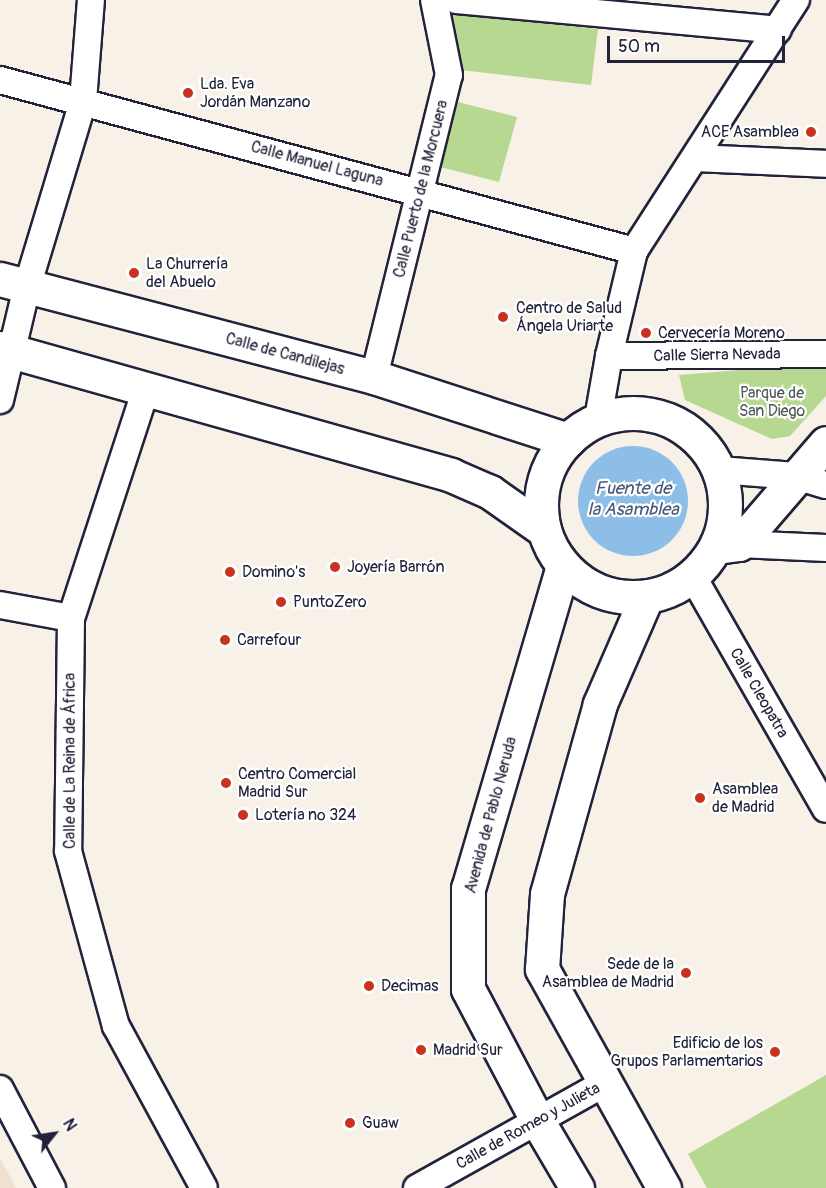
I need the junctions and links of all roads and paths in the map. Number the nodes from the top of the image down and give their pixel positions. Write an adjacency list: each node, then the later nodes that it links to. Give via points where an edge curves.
1 (91, 0): 7 (street)
2 (434, 0): 10 (street, Calle Puerto de la Morcuera, via 448,75)
3 (456, 0): 5 (street)
4 (795, 0): 5 (street)
5 (778, 30): 8 (street)
6 (0, 80): 7 (street, Calle Manuel Laguna)
7 (83, 101): 10 (street, Calle Manuel Laguna); 12 (street)
8 (696, 158): 9 (street); 11 (street)
9 (826, 164)
10 (421, 192): 11 (street, Calle Manuel Laguna); 16 (street, Calle Puerto de la Morcuera)
11 (634, 251): 15 (street)
12 (14, 283): 13 (street); 16 (main road, Calle de Candilejas)
13 (7, 349): 17 (main road); 18 (street)
14 (826, 354): 15 (street, Calle Sierra Nevada)
15 (609, 356): 19 (street)
16 (374, 377): 20 (main road, Calle de Candilejas)
17 (146, 389): 24 (main road, via 451,475 490,492); 31 (street, Calle de La Reina de África)
18 (0, 400)
19 (598, 419): 20 (main road); 22 (main road, via 632,412 666,418 699,440)
20 (568, 440): 24 (main road, via 549,467 541,493)
21 (826, 442): 23 (main road)
22 (719, 470): 23 (street); 25 (main road, via 726,503)
23 (811, 481): 25 (main road)
24 (544, 530): 27 (main road)
25 (728, 546): 26 (street); 28 (main road)
26 (826, 548)
27 (563, 566): 29 (main road, via 599,592); 35 (main road, Avenida de Pablo Neruda, via 468,888 468,989)
28 (693, 577): 29 (main road, via 668,592); 32 (street, Calle Cleopatra)
29 (646, 598): 33 (main road, via 600,704 547,894 542,969)
30 (0, 605): 31 (street)
31 (71, 618): 37 (street, Calle de La Reina de África, via 68,851 116,1026)
32 (826, 809)
33 (607, 1082): 35 (street, Calle de Romeo y Julieta); 40 (main road)
34 (0, 1089): 36 (street)
35 (537, 1120): 38 (street, Calle de Romeo y Julieta); 39 (main road, Avenida de Pablo Neruda)
36 (52, 1188)
37 (204, 1188)
38 (417, 1188)
39 (577, 1188)
40 (664, 1188)

